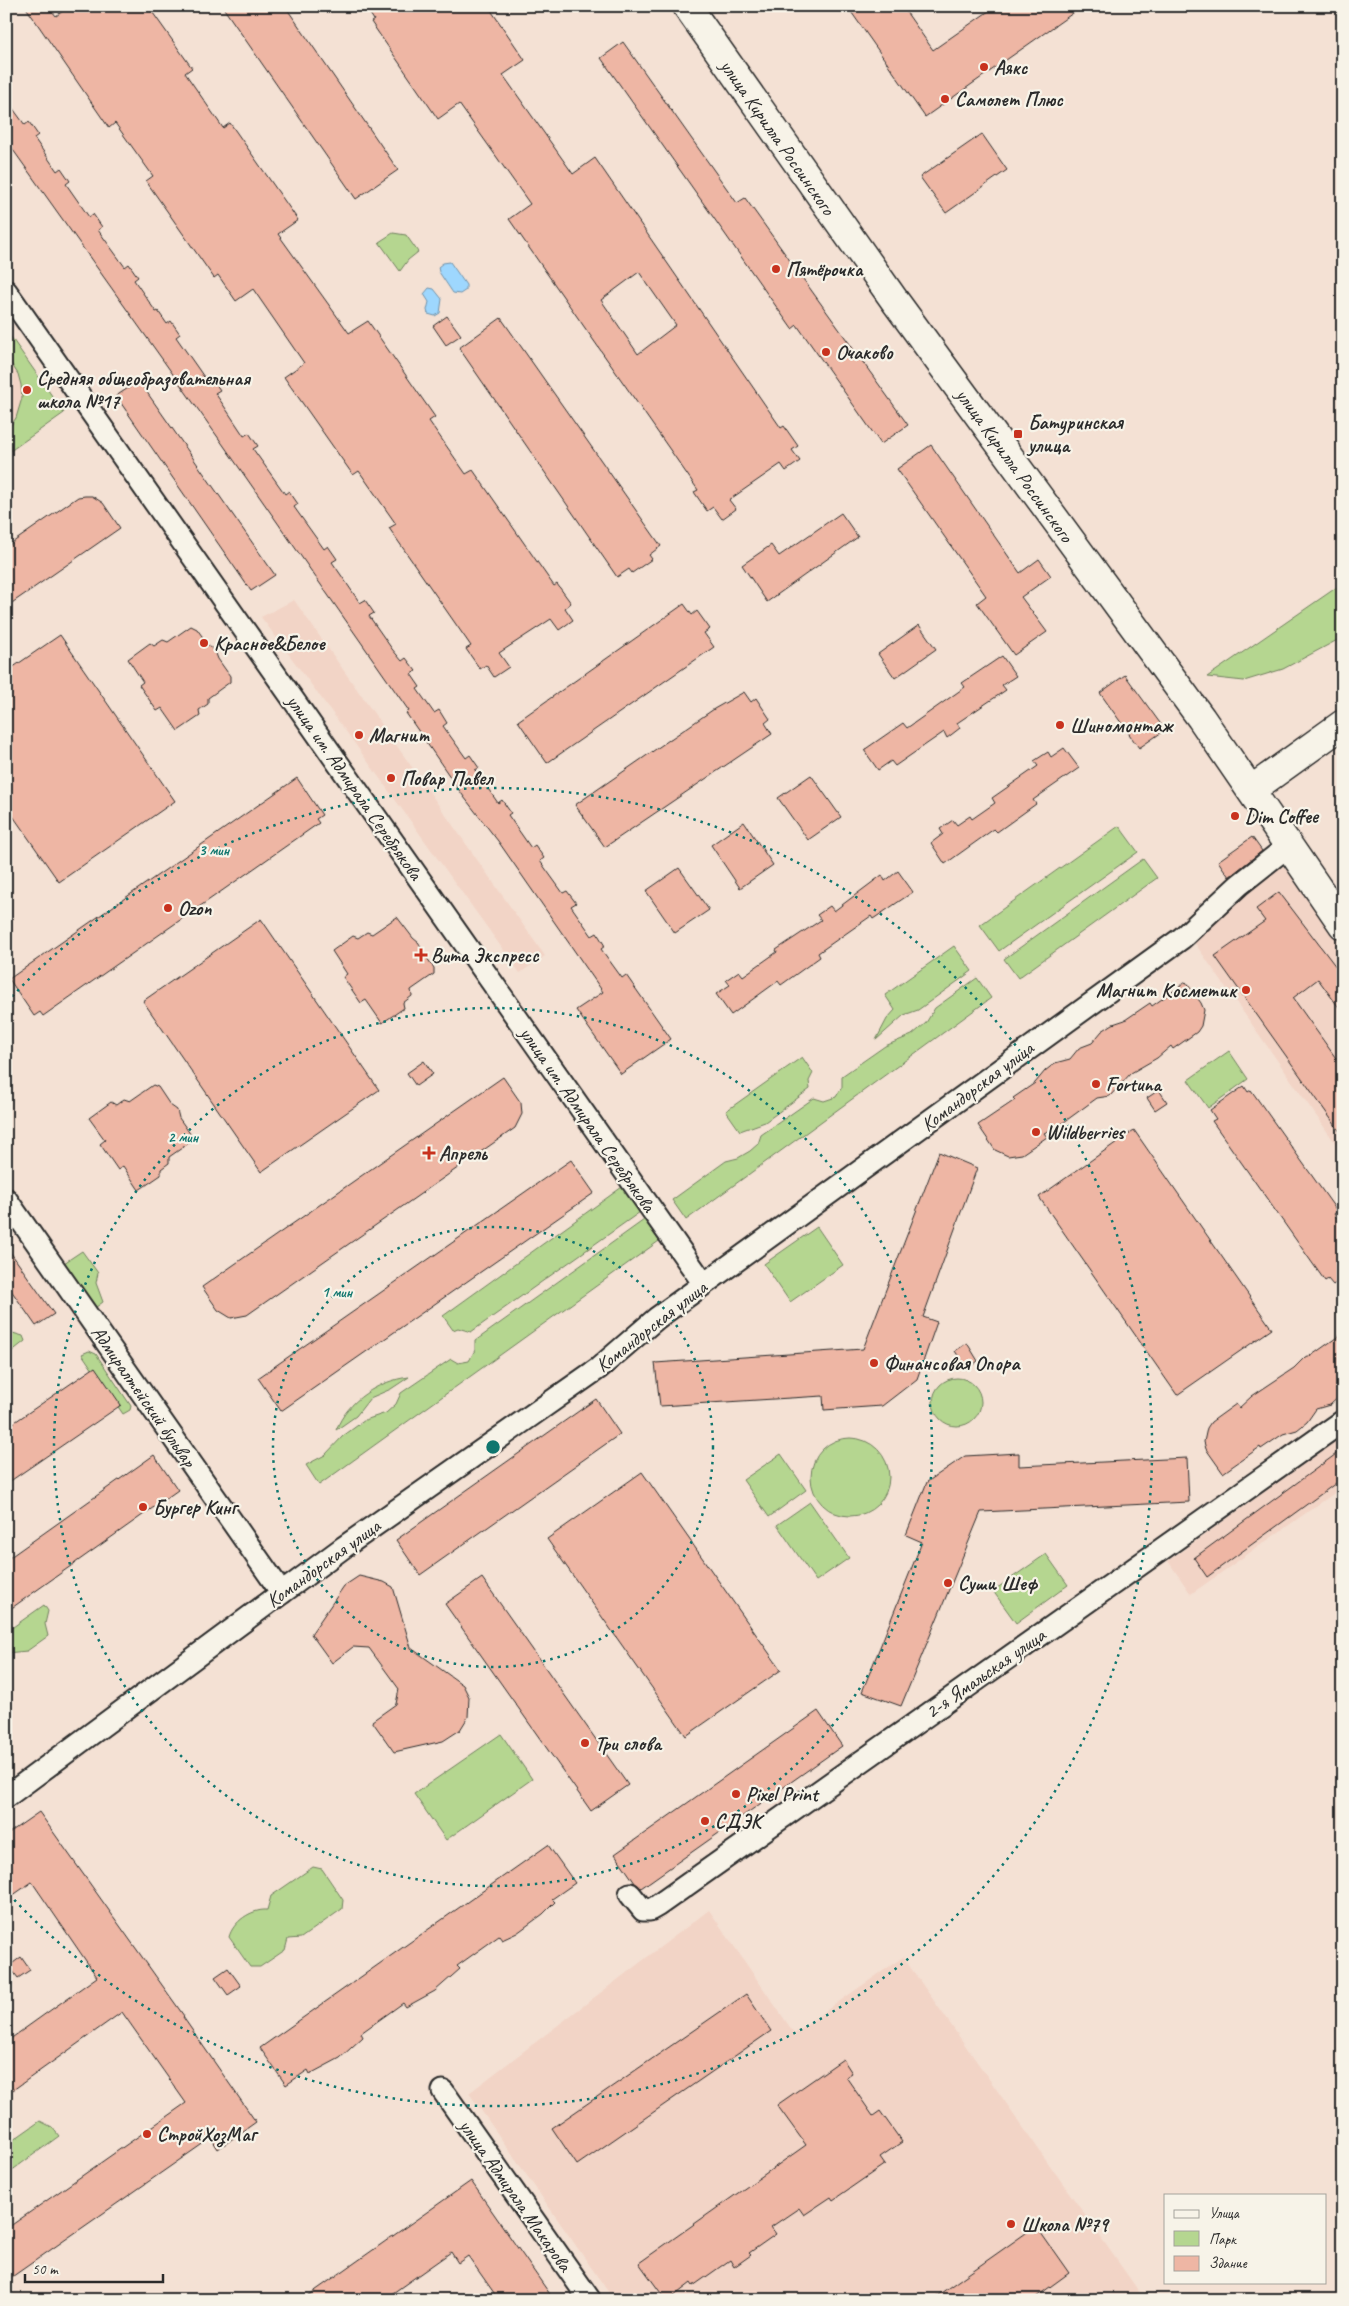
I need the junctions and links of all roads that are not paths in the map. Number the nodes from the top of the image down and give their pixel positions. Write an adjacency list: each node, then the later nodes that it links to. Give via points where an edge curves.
1 (687, 6): 4 (main road, улица Кирилла Россинского, via 895,301)
2 (6, 291): 8 (street, улица им. Адмирала Серебрякова)
3 (1343, 724): 4 (main road)
4 (1251, 790): 5 (main road, улица Кирилла Россинского)
5 (1288, 846): 6 (main road, улица Кирилла Россинского); 8 (street, Командорская улица, via 1239,885 1182,938)
6 (1343, 925)
7 (6, 1199): 10 (street, Адмиралтейский бульвар)
8 (704, 1284): 10 (street, Командорская улица, via 599,1368)
9 (1343, 1421): 12 (street, 2-я Ямальская улица, via 657,1906 643,1910)
10 (282, 1593): 11 (street, Командорская улица)
11 (6, 1797)
12 (630, 1894)
13 (443, 2091): 14 (street, улица Адмирала Макарова)
14 (590, 2300)

